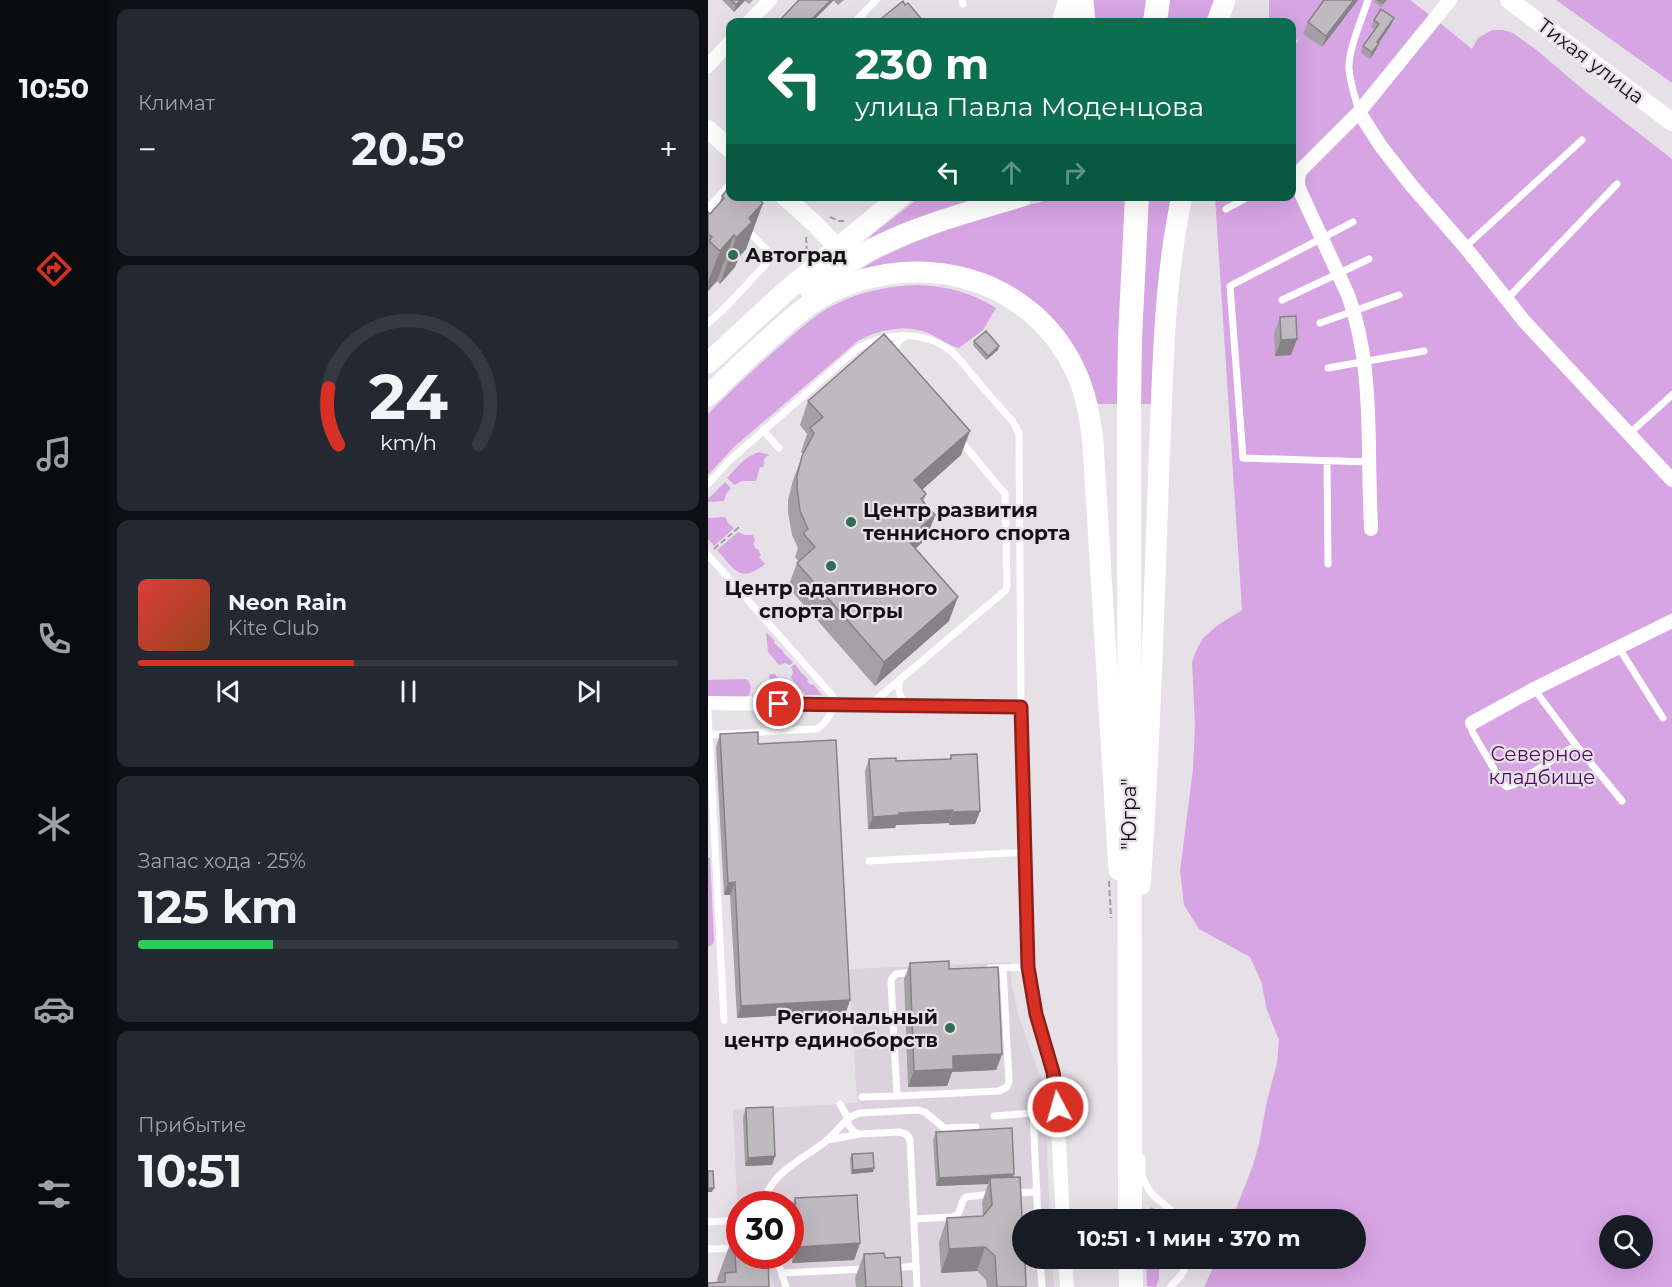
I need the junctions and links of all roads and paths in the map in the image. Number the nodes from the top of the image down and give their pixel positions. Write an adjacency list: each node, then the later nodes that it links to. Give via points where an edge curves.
1 (771, 0): 11 (street)
2 (876, 0): 12 (lane)
3 (1069, 0): 13 (main road)
4 (1083, 0): 14 (main road)
5 (1158, 0): 15 (highway)
6 (1225, 0): 16 (main road)
7 (1230, 0): 17 (main road)
8 (1368, 0): 20 (lane, via 1349,67)
9 (1450, 0): 20 (street)
10 (1509, 0): 21 (main road, Тихая улица)
11 (753, 18)
12 (859, 18)
13 (1063, 18)
14 (1085, 18)
15 (1156, 18)
16 (1218, 18)
17 (1226, 18)
18 (726, 46): 19 (street)
19 (708, 66)
20 (1359, 112): 25 (street); 39 (street, via 1411,185)
21 (1672, 122)
22 (708, 129): 24 (main road)
23 (1582, 140): 39 (lane)
24 (726, 145)
25 (1296, 174): 38 (street)
26 (1617, 184): 44 (lane)
27 (726, 195): 34 (street)
28 (790, 201): 40 (main road)
29 (897, 201): 40 (main road)
30 (1006, 201): 40 (main road)
31 (1137, 201): 98 (highway, "Югра", via 1129,409)
32 (1181, 201): 89 (main road, via 1166,309)
33 (1241, 201): 35 (lane)
34 (717, 209)
35 (1226, 209)
36 (1353, 222): 38 (lane)
37 (741, 224): 47 (lane, via 764,244 768,259)
38 (1322, 238): 42 (street); 64 (lane, via 1230,286 1243,458)
39 (1465, 247): 44 (street)
40 (843, 256): 55 (main road, via 767,308); 57 (main road, via 822,282)
41 (1369, 259): 42 (lane)
42 (1340, 274): 45 (lane); 46 (street)
43 (1399, 295): 46 (lane)
44 (1506, 299): 61 (street)
45 (1281, 300)
46 (1354, 311): 48 (lane); 54 (street)
47 (708, 323)
48 (1320, 323)
49 (914, 335): 50 (lane); 53 (lane, via 905,336 897,344 897,366); 80 (lane, via 952,352 1019,433)
50 (875, 340): 51 (lane); 60 (lane, via 852,352)
51 (882, 349)
52 (1424, 351): 54 (lane)
53 (889, 357)
54 (1365, 361): 56 (lane); 65 (street)
55 (708, 363)
56 (1328, 368)
57 (708, 385)
58 (1672, 395): 61 (lane)
59 (708, 396): 98 (main road, via 812,303 843,286 891,273 952,274 992,287 1026,308 1064,350 1083,392 1093,443)
60 (763, 430): 63 (lane); 67 (lane)
61 (1630, 433): 66 (street)
62 (957, 437): 74 (lane, via 1005,494 1007,585 1004,593)
63 (779, 448)
64 (1327, 461): 65 (lane); 71 (lane)
65 (1369, 462): 69 (street)
66 (1672, 480)
67 (708, 484)
68 (739, 528): 70 (path)
69 (1371, 529)
70 (708, 555): 77 (lane, via 832,695)
71 (1328, 564)
72 (1672, 621): 73 (street)
73 (1619, 648): 75 (street); 82 (lane)
74 (900, 680): 78 (lane); 79 (lane, via 899,695)
75 (1534, 689): 83 (street); 85 (lane)
76 (708, 703): 77 (street)
77 (835, 705): 78 (street); 84 (lane, via 824,724 816,729)
78 (869, 705): 79 (street)
79 (910, 706): 80 (street)
80 (1021, 707): 87 (street)
81 (708, 712): 84 (lane)
82 (1664, 718)
83 (1472, 723): 85 (lane, via 1473,733 1507,787)
84 (709, 735): 97 (lane)
85 (1576, 745): 86 (lane)
86 (1622, 801)
87 (1025, 852): 88 (lane); 93 (street)
88 (869, 861)
89 (1141, 868): 91 (lane); 98 (main road)
90 (1109, 872): 92 (path)
91 (1141, 891)
92 (1111, 918)
93 (1028, 967): 94 (lane); 101 (street)
94 (1003, 968): 95 (lane); 99 (lane, via 1007,1086 999,1091)
95 (980, 969)
96 (923, 971): 99 (lane, via 900,972 892,978)
97 (724, 1020)
98 (1129, 1039): 105 (highway, "Югра")
99 (897, 1096): 100 (lane)
100 (862, 1098)
101 (1058, 1107): 102 (lane); 117 (street)
102 (1033, 1113): 103 (lane); 113 (lane)
103 (994, 1116)
104 (848, 1118): 106 (lane, via 859,1113 918,1110 944,1128); 107 (lane); 107 (lane, via 840,1104 841,1118); 108 (lane, via 850,1129)
105 (1129, 1121): 111 (lane); 118 (highway, "Югра")
106 (975, 1127)
107 (835, 1132): 109 (lane)
108 (860, 1134): 109 (lane); 120 (lane, via 900,1132 910,1139)
109 (827, 1140): 112 (lane, via 773,1181)
110 (1142, 1153): 111 (lane)
111 (1142, 1176): 119 (lane, via 1151,1194)
112 (768, 1191)
113 (1037, 1192): 115 (lane); 116 (lane)
114 (994, 1194): 120 (lane, via 966,1197 960,1213 953,1217)
115 (1003, 1194)
116 (1038, 1209)
117 (1063, 1209)
118 (1130, 1209)
119 (1168, 1209)
120 (914, 1219): 125 (lane)
121 (726, 1221): 122 (lane)
122 (708, 1222)
123 (726, 1248): 124 (lane)
124 (708, 1249)
125 (916, 1266): 127 (lane); 135 (lane)
126 (877, 1268): 133 (lane)
127 (887, 1268)
128 (780, 1269): 133 (lane)
129 (1041, 1269): 136 (lane)
130 (1066, 1269): 137 (street)
131 (1130, 1269): 138 (highway)
132 (1185, 1269): 139 (lane)
133 (782, 1274): 134 (lane)
134 (786, 1287)
135 (917, 1287)
136 (1042, 1287)
137 (1067, 1287)
138 (1131, 1287)
139 (1170, 1287)

